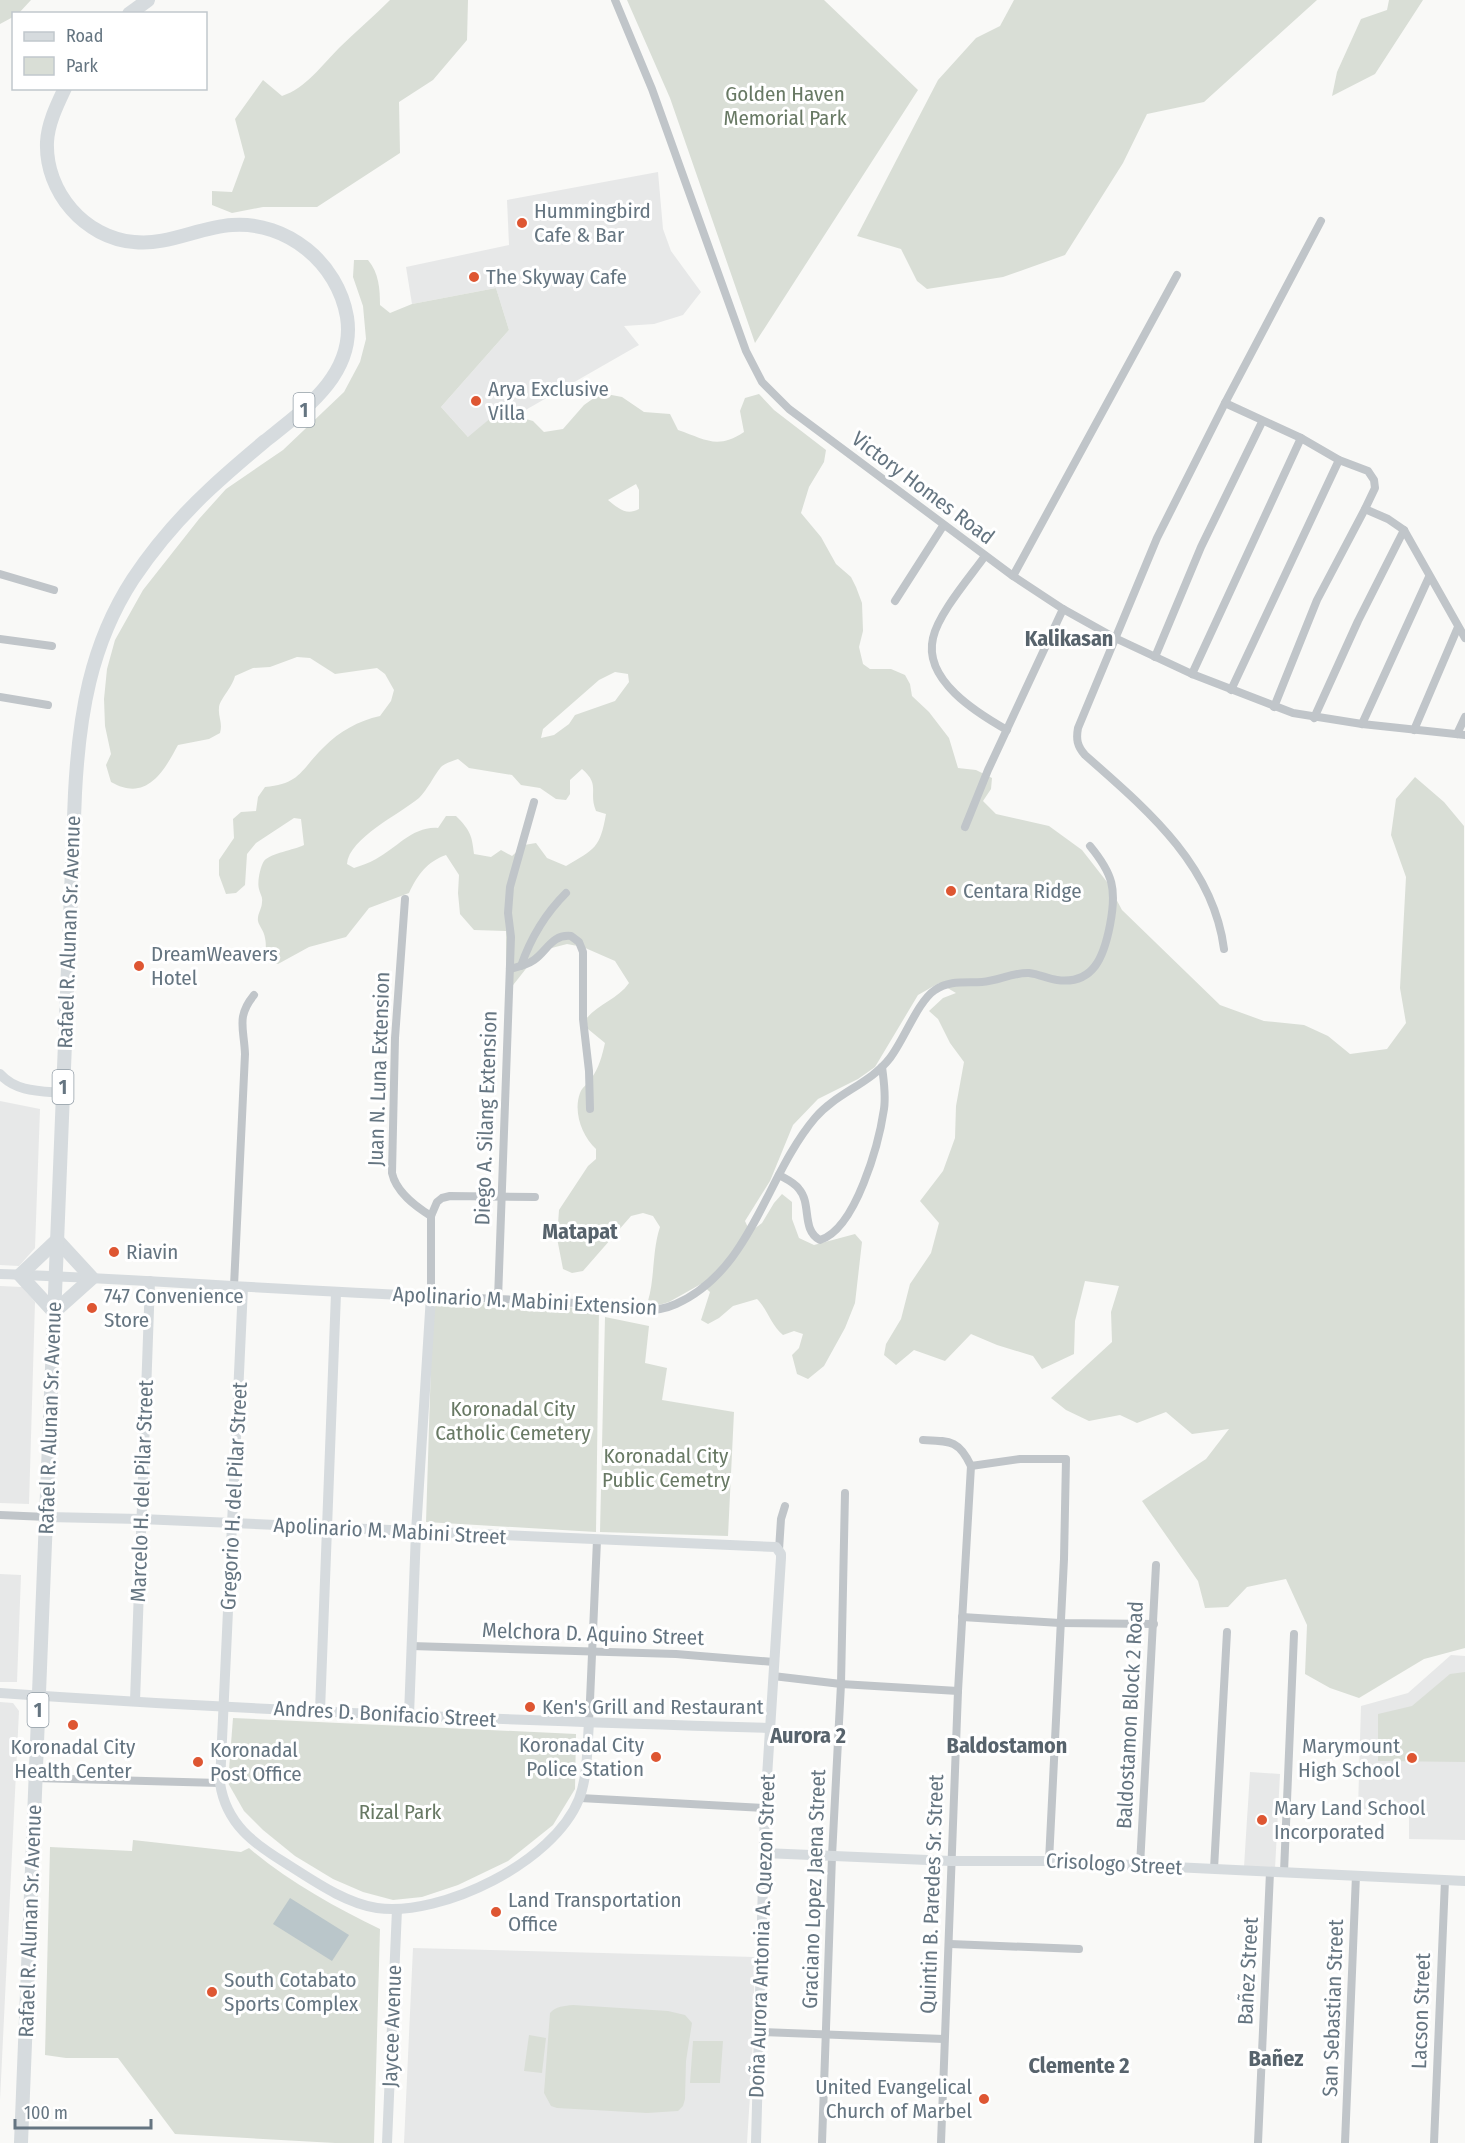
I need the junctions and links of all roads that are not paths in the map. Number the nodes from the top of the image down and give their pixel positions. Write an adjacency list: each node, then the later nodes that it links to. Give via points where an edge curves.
1 (148, 0): 3 (highway)
2 (615, 0): 12 (street, Victory Homes Road, via 758,374 789,409)
3 (132, 12)
4 (64, 90): 49 (highway, Rafael R. Alunan Sr. Avenue / 1, via 48,133 48,158 64,202 83,220 104,234 136,243 232,225 251,225 284,235 310,251 328,271 342,300 348,336 345,353 325,388 175,523 132,581 101,642 85,699 77,756)
5 (1321, 221): 7 (street)
6 (1177, 275): 16 (street)
7 (1225, 403): 8 (street); 22 (street, via 1157,538)
8 (1262, 422): 9 (street); 26 (street, via 1201,548)
9 (1301, 438): 10 (street); 27 (street)
10 (1339, 460): 11 (street, via 1368,471 1374,480 1375,488); 28 (street)
11 (1365, 509): 13 (street); 31 (street, via 1317,600)
12 (943, 525): 14 (street, Victory Homes Road); 19 (street)
13 (1404, 530): 17 (street); 33 (street)
14 (985, 556): 16 (street, Victory Homes Road); 35 (street, via 943,616 932,648 940,672 958,697)
15 (0, 574): 18 (street)
16 (1013, 576): 20 (street, Victory Homes Road)
17 (1429, 577): 21 (street); 34 (street)
18 (54, 590)
19 (895, 601)
20 (1063, 609): 22 (street, Victory Homes Road); 35 (street)
21 (1458, 627): 23 (street); 36 (street)
22 (1115, 638): 26 (street, Victory Homes Road); 43 (street, via 1078,728 1078,748 1156,820 1181,850 1213,906)
23 (1465, 638)
24 (0, 639): 25 (street)
25 (52, 646)
26 (1155, 657): 27 (street, Victory Homes Road)
27 (1192, 675): 28 (street, Victory Homes Road)
28 (1231, 690): 31 (street, Victory Homes Road)
29 (0, 697): 30 (street)
30 (48, 705)
31 (1274, 707): 33 (street, Victory Homes Road)
32 (1465, 717): 37 (street)
33 (1314, 718): 34 (street, Victory Homes Road)
34 (1362, 724): 36 (street, Victory Homes Road)
35 (1007, 730): 39 (street)
36 (1414, 730): 37 (street, Victory Homes Road)
37 (1461, 735)
38 (534, 802): 45 (street, Diego A. Silang Extension, via 510,887)
39 (965, 827)
40 (1090, 846): 47 (street, Apolinario M. Mabini Extension, via 1109,873 1115,903 1109,933 1093,970 1084,978 1071,981 1028,973 946,984 927,998)
41 (566, 893): 44 (street, via 541,921)
42 (405, 899): 54 (street, Juan N. Luna Extension, via 395,1038 392,1173 407,1197)
43 (1224, 950)
44 (521, 966): 45 (street); 50 (street, via 560,936 571,936 582,946)
45 (510, 969): 53 (street, Diego A. Silang Extension)
46 (254, 995): 61 (street, via 242,1019 245,1065)
47 (882, 1067): 51 (street, Apolinario M. Mabini Extension, via 816,1117); 51 (street, via 884,1109 877,1140 852,1210 842,1226 829,1237 820,1240 814,1236 809,1228 805,1198 799,1188)
48 (0, 1074): 49 (street, via 20,1088)
49 (63, 1093): 55 (highway, Rafael R. Alunan Sr. Avenue / 1)
50 (590, 1109)
51 (779, 1175): 64 (street, Apolinario M. Mabini Extension, via 734,1255 696,1294 673,1305 655,1311)
52 (535, 1197): 53 (street)
53 (502, 1198): 54 (street, via 450,1196 442,1198); 64 (street, Diego A. Silang Extension)
54 (430, 1216): 63 (street)
55 (57, 1240): 57 (highway); 58 (highway, Rafael R. Alunan Sr. Avenue / 1); 59 (highway)
56 (0, 1274): 57 (street, Apolinario M. Mabini Extension)
57 (20, 1275): 58 (street, Apolinario M. Mabini Extension); 65 (highway)
58 (56, 1276): 59 (street, Apolinario M. Mabini Extension); 65 (highway, Rafael R. Alunan Sr. Avenue / 1)
59 (92, 1278): 60 (street, Apolinario M. Mabini Extension); 65 (highway)
60 (150, 1281): 61 (street, Apolinario M. Mabini Extension); 72 (street, Marcelo H. del Pilar Street)
61 (239, 1286): 62 (street, Apolinario M. Mabini Extension); 73 (street, Gregorio H. del Pilar Street)
62 (336, 1293): 63 (street, Apolinario M. Mabini Extension); 74 (street)
63 (431, 1296): 64 (street, Apolinario M. Mabini Extension); 75 (street)
64 (498, 1299)
65 (54, 1312): 71 (highway, Rafael R. Alunan Sr. Avenue / 1)
66 (923, 1440): 67 (street, via 954,1443)
67 (971, 1466): 79 (street, Quintin B. Paredes Sr. Street); 80 (street, via 1020,1459 1066,1459)
68 (845, 1493): 88 (street, Graciano Lopez Jaena Street)
69 (785, 1506): 77 (street)
70 (0, 1515): 71 (street, Apolinario M. Mabini Street)
71 (47, 1517): 72 (street, Apolinario M. Mabini Street); 91 (highway, Rafael R. Alunan Sr. Avenue / 1)
72 (141, 1519): 73 (street, Apolinario M. Mabini Street); 92 (street, Marcelo H. del Pilar Street)
73 (232, 1524): 74 (street, Apolinario M. Mabini Street); 93 (street, Gregorio H. del Pilar Street)
74 (326, 1527): 75 (street, Apolinario M. Mabini Street); 94 (street)
75 (416, 1532): 76 (street, Apolinario M. Mabini Street); 84 (street)
76 (597, 1539): 77 (street, Apolinario M. Mabini Street, via 772,1546); 85 (street)
77 (779, 1550): 86 (street, Doña Aurora Antonia A. Quezon Street)
78 (1156, 1565): 81 (street, Baldostamon Block 2 Road)
79 (962, 1617): 80 (street); 89 (street, Quintin B. Paredes Sr. Street)
80 (1060, 1623): 81 (street); 105 (street)
81 (1154, 1624): 106 (street, Baldostamon Block 2 Road)
82 (1227, 1632): 107 (street)
83 (1294, 1634): 109 (street)
84 (411, 1646): 85 (street, Melchora D. Aquino Street); 95 (street)
85 (593, 1650): 86 (street, Melchora D. Aquino Street); 96 (street)
86 (774, 1662): 87 (street, Doña Aurora Antonia A. Quezon Street)
87 (773, 1676): 88 (street); 97 (street, Doña Aurora Antonia A. Quezon Street)
88 (842, 1684): 89 (street); 103 (street, Graciano Lopez Jaena Street)
89 (958, 1691): 104 (street, Quintin B. Paredes Sr. Street)
90 (0, 1693): 91 (street, Andres D. Bonifacio Street)
91 (38, 1696): 92 (street, Andres D. Bonifacio Street); 98 (highway, Rafael R. Alunan Sr. Avenue / 1)
92 (135, 1701): 93 (street, Andres D. Bonifacio Street)
93 (224, 1706): 94 (street, Andres D. Bonifacio Street); 99 (street, Gregorio H. del Pilar Street)
94 (320, 1711): 95 (street, Andres D. Bonifacio Street)
95 (409, 1715): 96 (street, Andres D. Bonifacio Street)
96 (589, 1723): 97 (street, Andres D. Bonifacio Street); 100 (street)
97 (770, 1728): 101 (street, Doña Aurora Antonia A. Quezon Street)
98 (35, 1778): 99 (street); 119 (highway, Rafael R. Alunan Sr. Avenue / 1)
99 (220, 1784): 113 (street, Gregorio H. del Pilar Street, via 228,1812 262,1848 352,1900)
100 (580, 1798): 101 (street); 113 (street, Gregorio H. del Pilar Street, via 559,1831 521,1864 450,1899)
101 (765, 1808): 102 (street, Doña Aurora Antonia A. Quezon Street)
102 (764, 1853): 103 (street, Crisologo Street); 116 (street, Doña Aurora Antonia A. Quezon Street)
103 (832, 1856): 104 (street, Crisologo Street); 117 (street, Graciano Lopez Jaena Street)
104 (951, 1861): 105 (street, Crisologo Street); 114 (street, Quintin B. Paredes Sr. Street)
105 (1049, 1861): 106 (street, Crisologo Street)
106 (1140, 1866): 107 (street, Crisologo Street)
107 (1214, 1869): 108 (street, Crisologo Street)
108 (1270, 1872): 109 (street, Crisologo Street); 124 (street, Bañez Street)
109 (1284, 1872): 110 (street, Crisologo Street)
110 (1356, 1875): 111 (street, Crisologo Street); 125 (street, San Sebastian Street)
111 (1445, 1880): 112 (street, Crisologo Street); 126 (street, Lacson Street)
112 (1465, 1881)
113 (397, 1910): 120 (street, Jaycee Avenue)
114 (950, 1944): 115 (street); 118 (street, Quintin B. Paredes Sr. Street)
115 (1079, 1949)
116 (760, 2032): 117 (street); 121 (street, Doña Aurora Antonia A. Quezon Street)
117 (826, 2035): 118 (street); 122 (street, Graciano Lopez Jaena Street)
118 (944, 2039): 123 (street, Quintin B. Paredes Sr. Street)
119 (21, 2143)
120 (387, 2143)
121 (756, 2143)
122 (822, 2143)
123 (941, 2143)
124 (1258, 2143)
125 (1345, 2143)
126 (1434, 2143)

